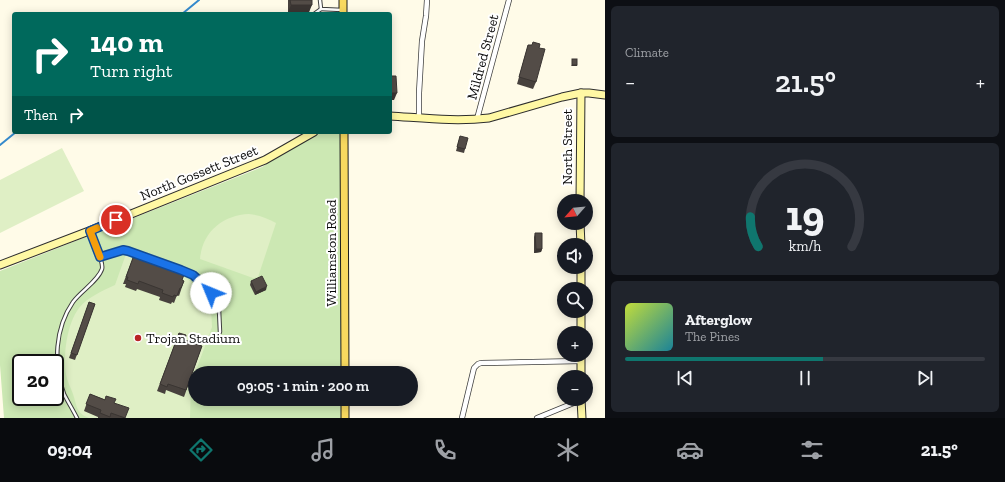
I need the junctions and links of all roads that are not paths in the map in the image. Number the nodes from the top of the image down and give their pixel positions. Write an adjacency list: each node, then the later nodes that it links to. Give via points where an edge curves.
1 (320, 0): 5 (lane)
2 (343, 0): 7 (main road)
3 (427, 0): 11 (street, via 422,41)
4 (509, 0): 12 (street, Mildred Street)
5 (320, 10): 6 (lane); 7 (lane)
6 (317, 12)
7 (343, 12)
8 (581, 93): 9 (street); 12 (street); 15 (street, North Street)
9 (605, 95)
10 (392, 116): 11 (street)
11 (419, 118): 12 (street)
12 (477, 120)
13 (310, 134): 16 (street, North Gossett Street, via 265,160)
14 (344, 134): 21 (main road, Williamston Road)
15 (580, 194)
16 (90, 231): 17 (lane); 18 (street, North Gossett Street)
17 (100, 257): 19 (lane, via 123,250 193,275 211,293 216,302); 25 (lane, via 102,270 74,300 58,337 60,382)
18 (0, 265)
19 (220, 332)
20 (557, 359): 27 (street, via 478,364 474,368)
21 (345, 366)
22 (345, 406): 26 (main road)
23 (566, 406): 28 (street)
24 (581, 406): 29 (street)
25 (78, 418)
26 (345, 418)
27 (462, 418)
28 (537, 418)
29 (582, 418)

